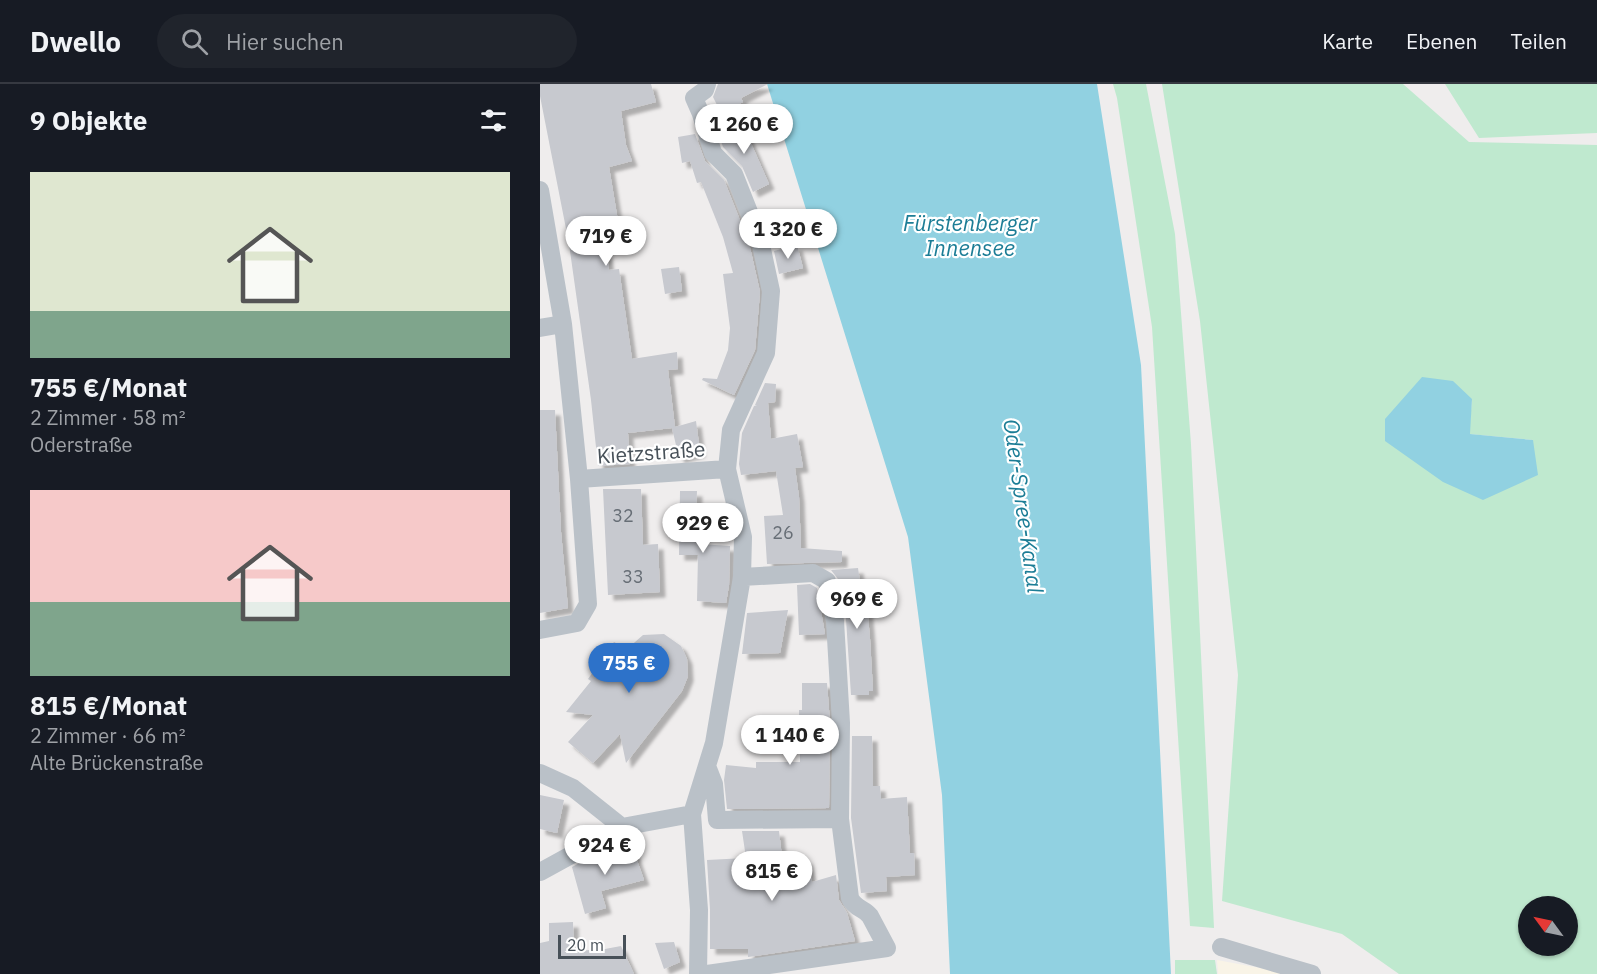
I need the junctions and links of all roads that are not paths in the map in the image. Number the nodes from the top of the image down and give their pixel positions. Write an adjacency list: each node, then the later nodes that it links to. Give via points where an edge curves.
1 (707, 84): 5 (street, Kietzstraße, via 694,98 714,153 734,174 760,240 771,291 766,353 731,430)
2 (540, 190): 3 (street)
3 (563, 324): 4 (street); 6 (street)
4 (540, 328)
5 (727, 469): 6 (street, Kietzstraße); 7 (street, Kietzstraße, via 743,537)
6 (579, 479): 8 (street, via 588,604 577,623)
7 (742, 577): 9 (street, Kietzstraße, via 724,693); 12 (street, via 813,573 826,581 835,621 841,723)
8 (540, 630)
9 (707, 766): 11 (street, Kietzstraße); 12 (street, via 714,784 717,820)
10 (540, 773): 13 (street, via 573,789)
11 (692, 814): 13 (street); 16 (street, via 699,910)
12 (840, 819): 17 (street, via 850,898 870,916 887,948)
13 (622, 827): 14 (street)
14 (540, 872)
15 (1221, 947): 18 (street)
16 (698, 974)
17 (707, 974)
18 (1312, 974)

